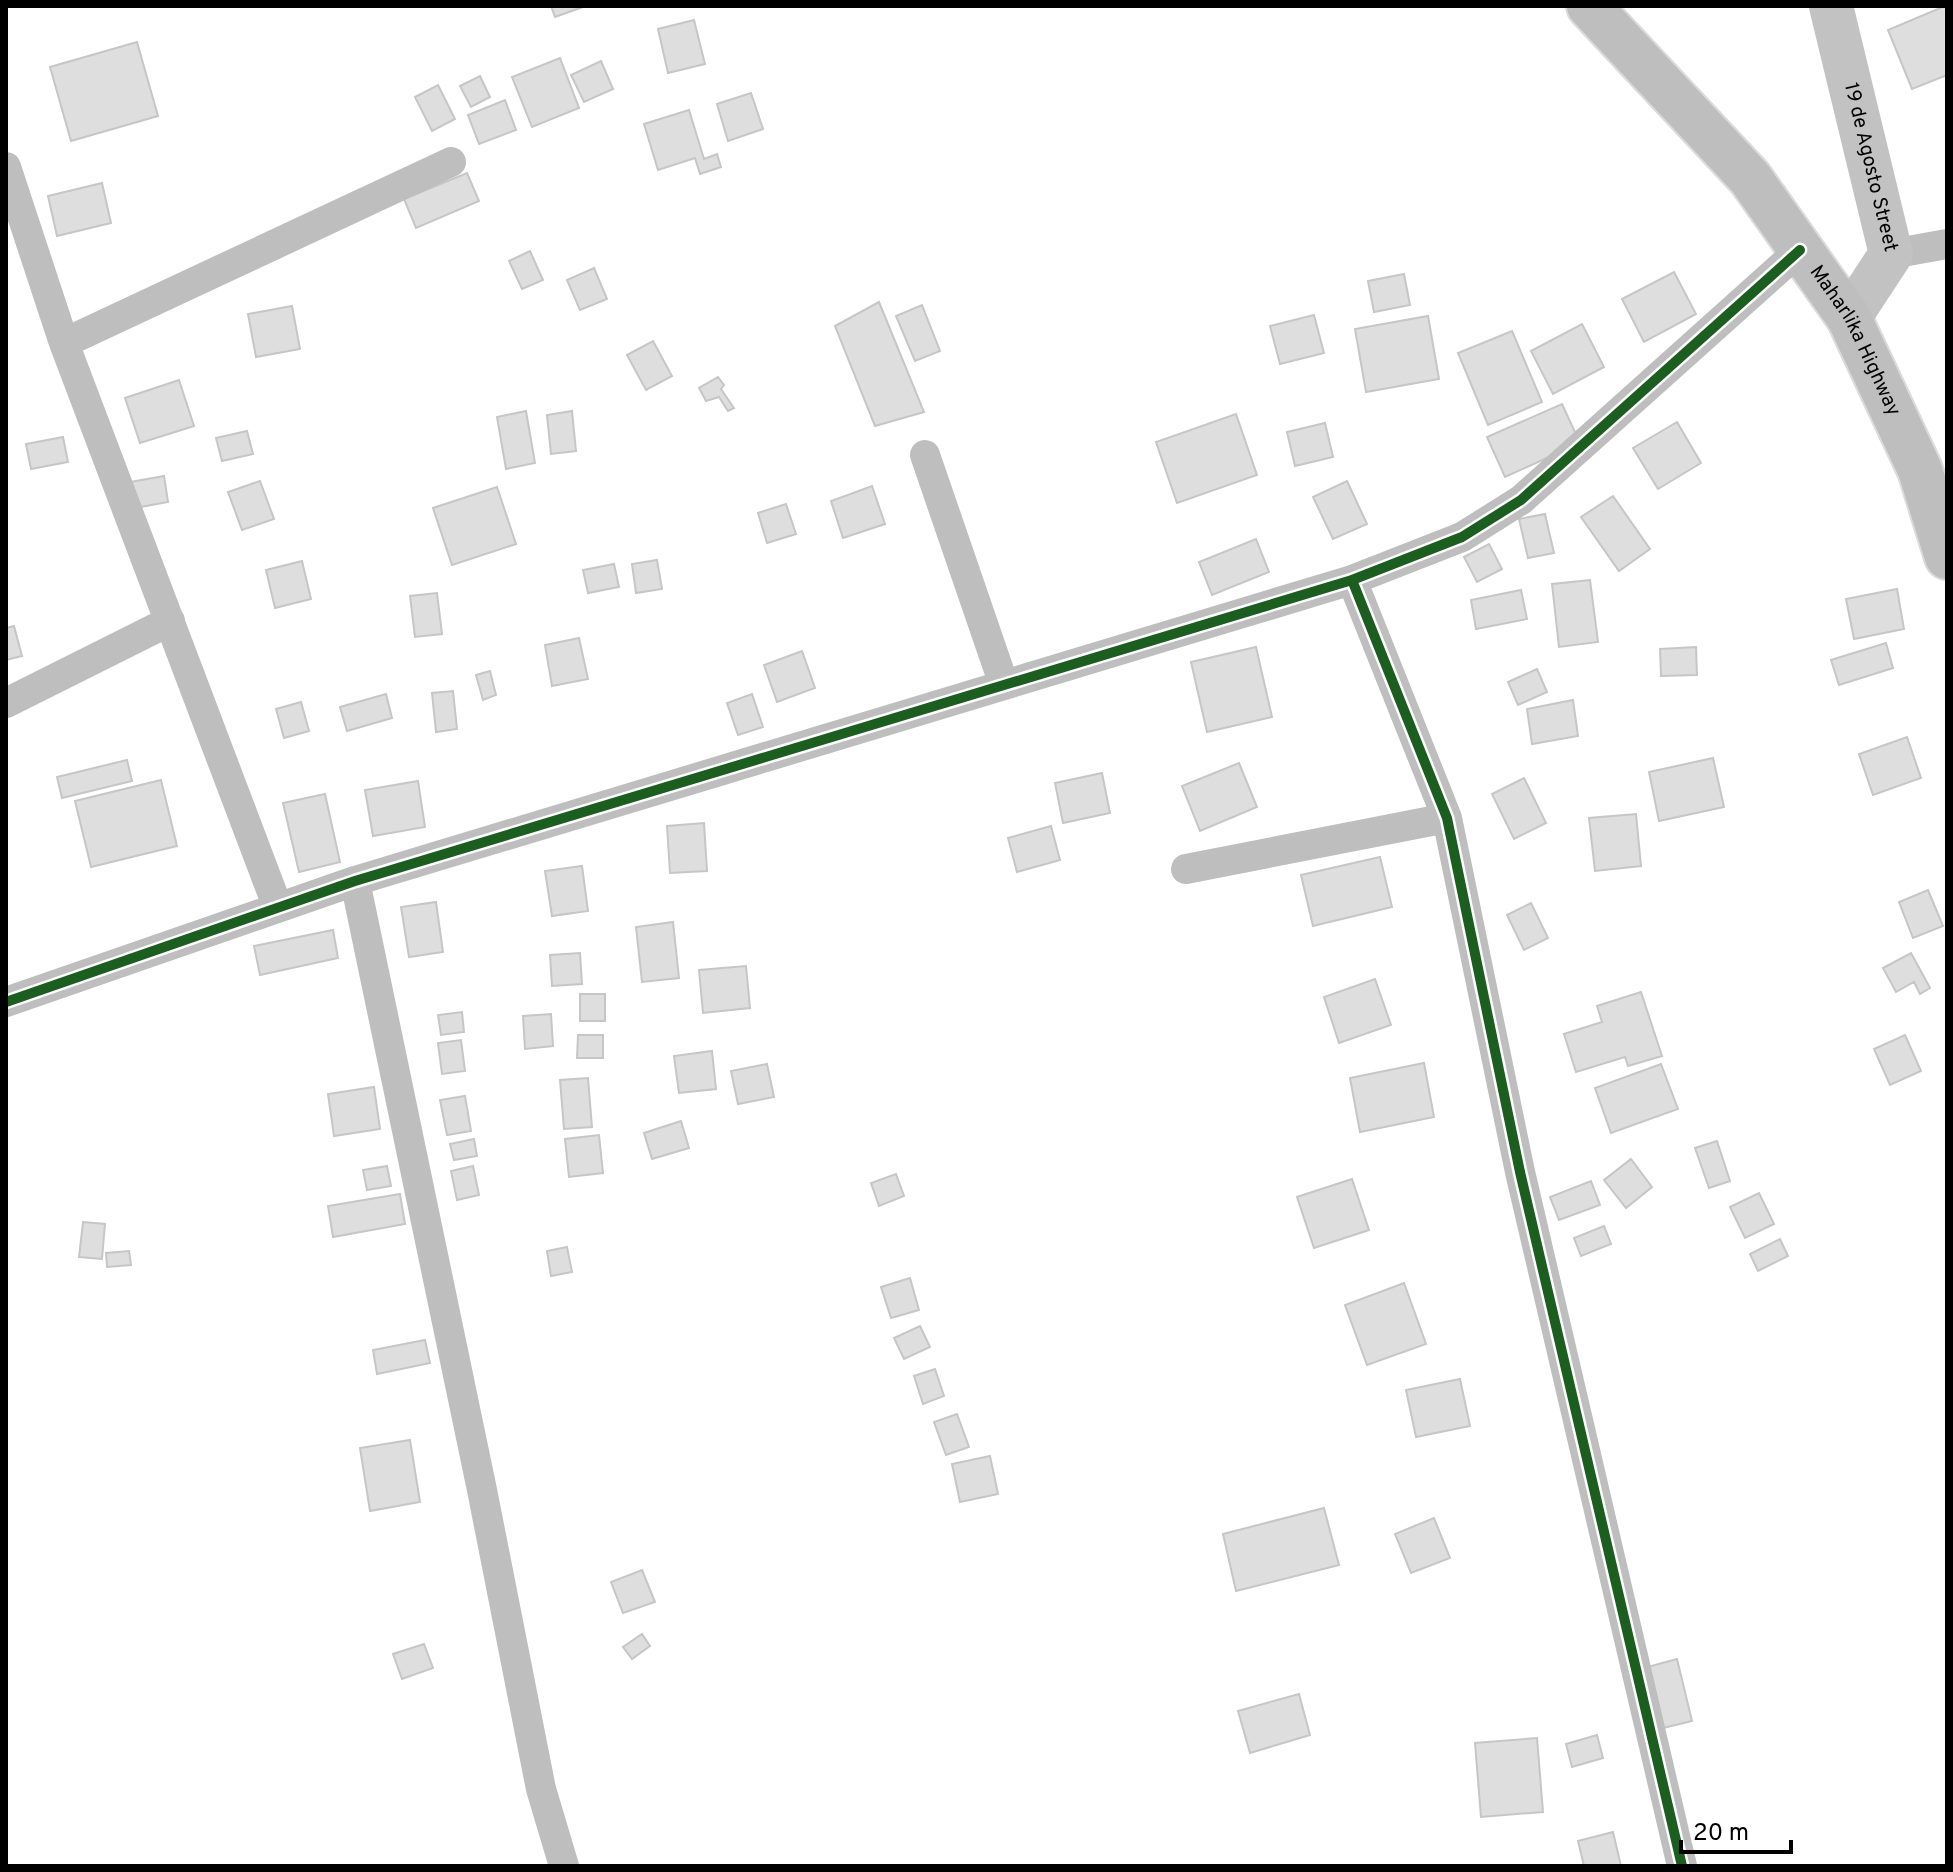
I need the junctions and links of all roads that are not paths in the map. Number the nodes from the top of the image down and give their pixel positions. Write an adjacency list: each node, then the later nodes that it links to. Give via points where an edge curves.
1 (1589, 6): 6 (highway, Maharlika Highway, via 1750,178)
2 (1831, 6): 7 (street, 19 de Agosto Street)
3 (451, 162): 9 (street)
4 (6, 167): 9 (street)
5 (1947, 244): 7 (street)
6 (1800, 250): 8 (highway, Maharlika Highway); 12 (street, via 1521,500 1462,537)
7 (1891, 254): 8 (street, 19 de Agosto Street)
8 (1849, 318): 11 (highway, Maharlika Highway, via 1920,470)
9 (64, 343): 13 (street)
10 (925, 455): 14 (street)
11 (1947, 557)
12 (1352, 580): 14 (street); 16 (street)
13 (170, 621): 15 (street); 19 (street)
14 (1004, 685): 18 (street)
15 (6, 703)
16 (1447, 818): 17 (street); 22 (street, via 1520,1172)
17 (1186, 869)
18 (355, 881): 19 (street); 21 (street, via 541,1789)
19 (278, 908): 20 (street)
20 (6, 1002)
21 (564, 1866)
22 (1682, 1866)

